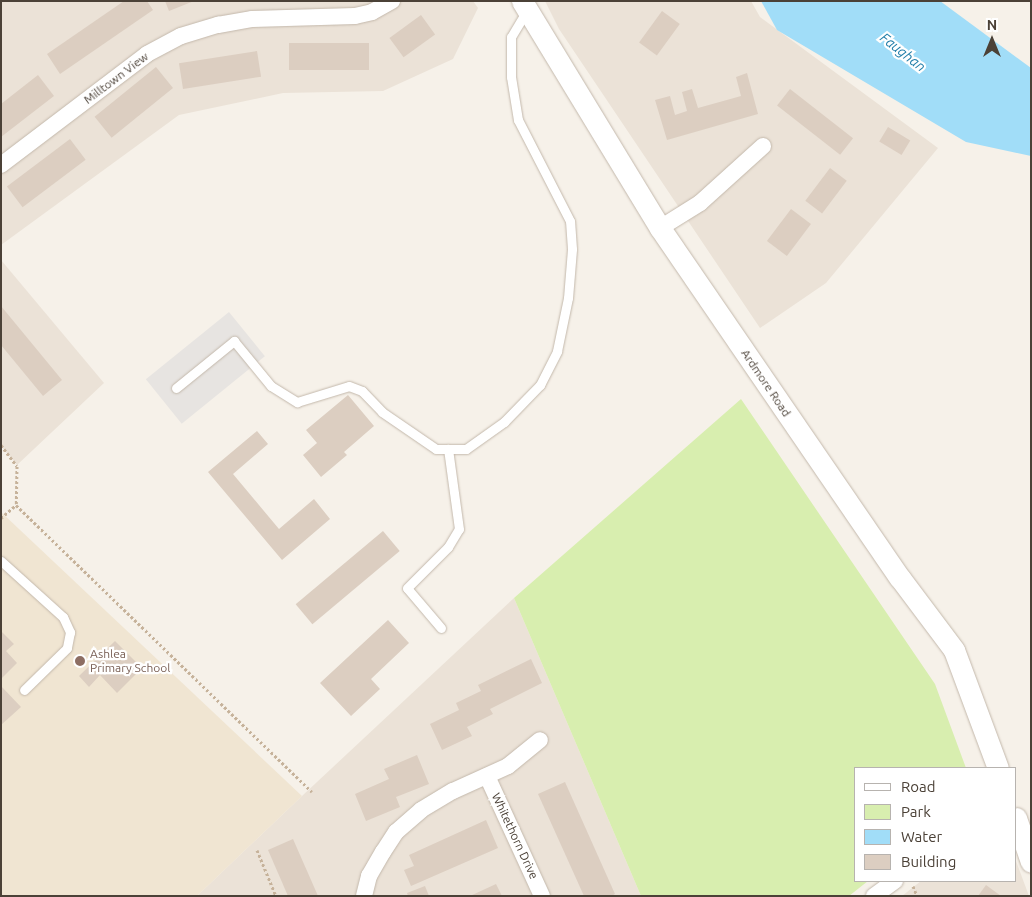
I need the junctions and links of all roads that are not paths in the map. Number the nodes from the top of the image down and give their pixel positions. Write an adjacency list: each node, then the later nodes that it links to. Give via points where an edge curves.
1 (392, 1): 4 (street, Milltown View, via 372,12 355,16 252,20 181,36 147,54)
2 (525, 5): 5 (street, Ardmore Road); 7 (lane, via 511,37 511,77 518,120 570,221 572,249 568,298 557,351 540,385 504,422 466,449)
3 (763, 146): 5 (street, via 700,203)
4 (1, 166)
5 (660, 228): 12 (street, Ardmore Road, via 900,578 954,650)
6 (176, 388): 7 (lane, via 234,341 271,386 297,402 349,386 362,391 382,412 436,449)
7 (448, 449): 9 (lane, via 459,529 448,547 407,588)
8 (1, 560): 10 (lane, via 63,617 70,632 67,648)
9 (441, 628)
10 (24, 690)
11 (540, 740): 13 (street, via 508,766)
12 (998, 767)
13 (487, 776): 17 (street, via 421,810 396,832 369,876); 18 (street, Whitethorn Drive)
14 (1017, 821): 15 (street)
15 (1031, 862)
16 (894, 882): 19 (street)
17 (364, 896)
18 (542, 896)
19 (874, 896)

